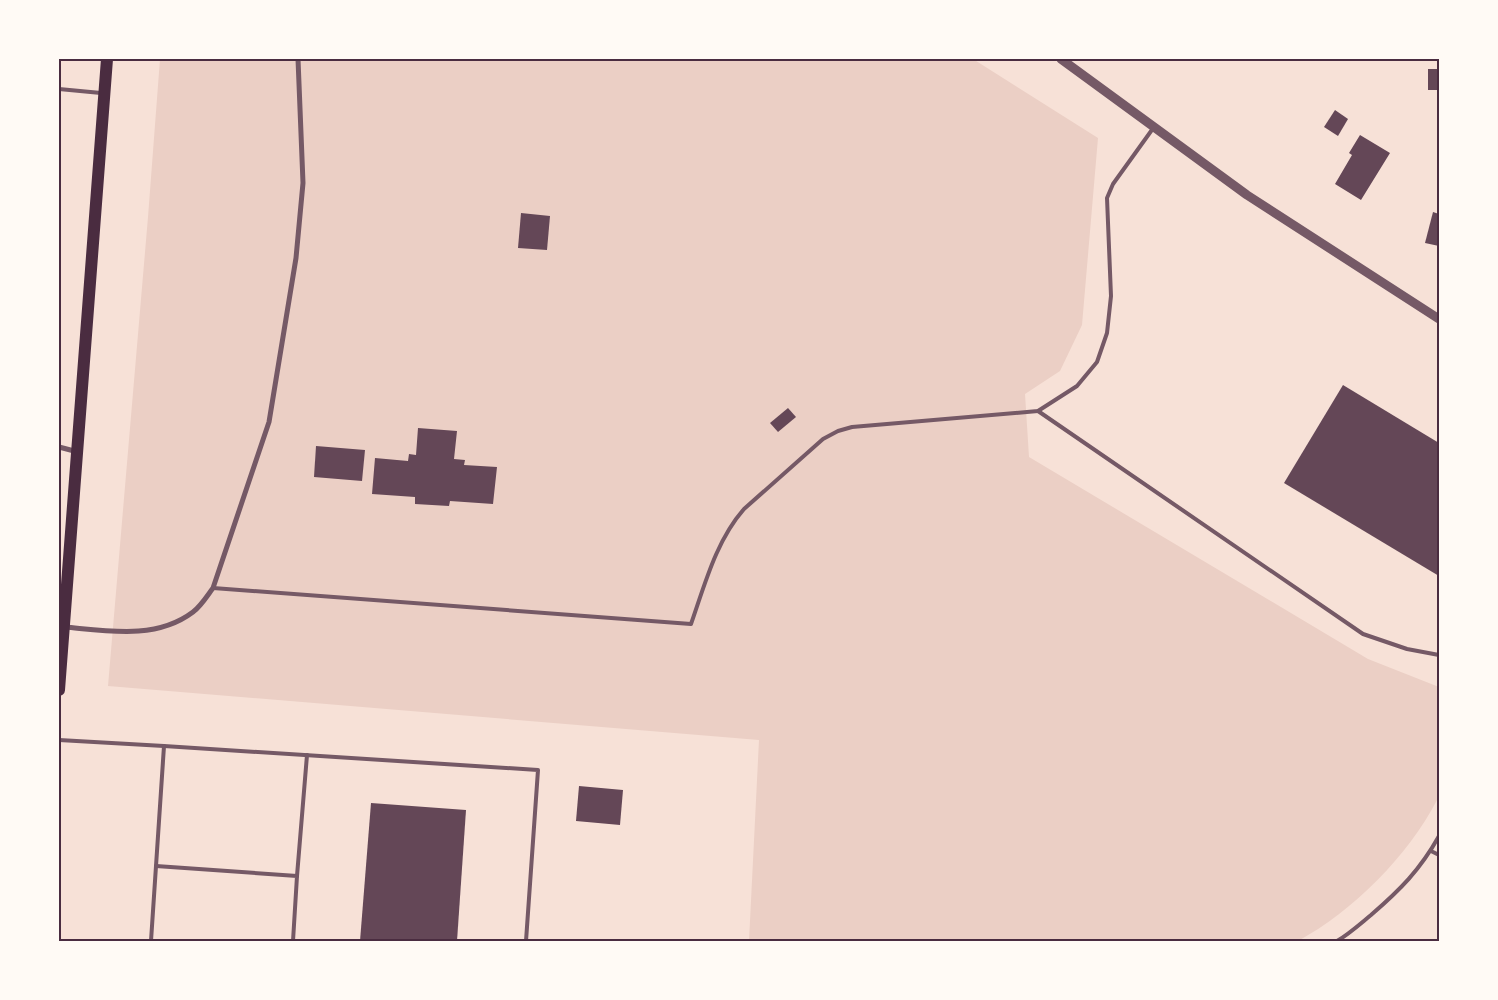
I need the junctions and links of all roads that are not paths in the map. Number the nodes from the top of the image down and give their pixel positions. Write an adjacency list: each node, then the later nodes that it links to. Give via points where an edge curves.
1 (107, 59): 5 (main road)
2 (298, 59): 11 (street, via 303,183 295,268 269,422)
3 (1061, 59): 6 (street)
4 (59, 88): 5 (lane)
5 (105, 93): 10 (main road)
6 (1154, 127): 7 (street, via 1247,195); 8 (lane, via 1113,184 1107,198 1111,296 1107,333 1097,362 1077,386)
7 (1439, 318)
8 (1038, 411): 11 (lane, via 852,427 823,439 734,521 717,552 691,624); 13 (lane, via 1363,634 1407,649)
9 (59, 447): 10 (street)
10 (78, 452): 12 (main road)
11 (213, 588): 12 (street, via 194,611 160,628 123,633)
12 (64, 626): 14 (main road)
13 (1439, 655)
14 (59, 690)
15 (59, 740): 16 (lane)
16 (164, 746): 17 (lane); 21 (lane)
17 (306, 755): 22 (lane); 25 (lane, via 538,770)
18 (1439, 836): 19 (lane)
19 (1431, 851): 20 (lane); 26 (lane, via 1410,880)
20 (1439, 855)
21 (156, 866): 22 (lane); 23 (lane)
22 (297, 876): 24 (lane)
23 (151, 941)
24 (293, 941)
25 (526, 941)
26 (1337, 941)

